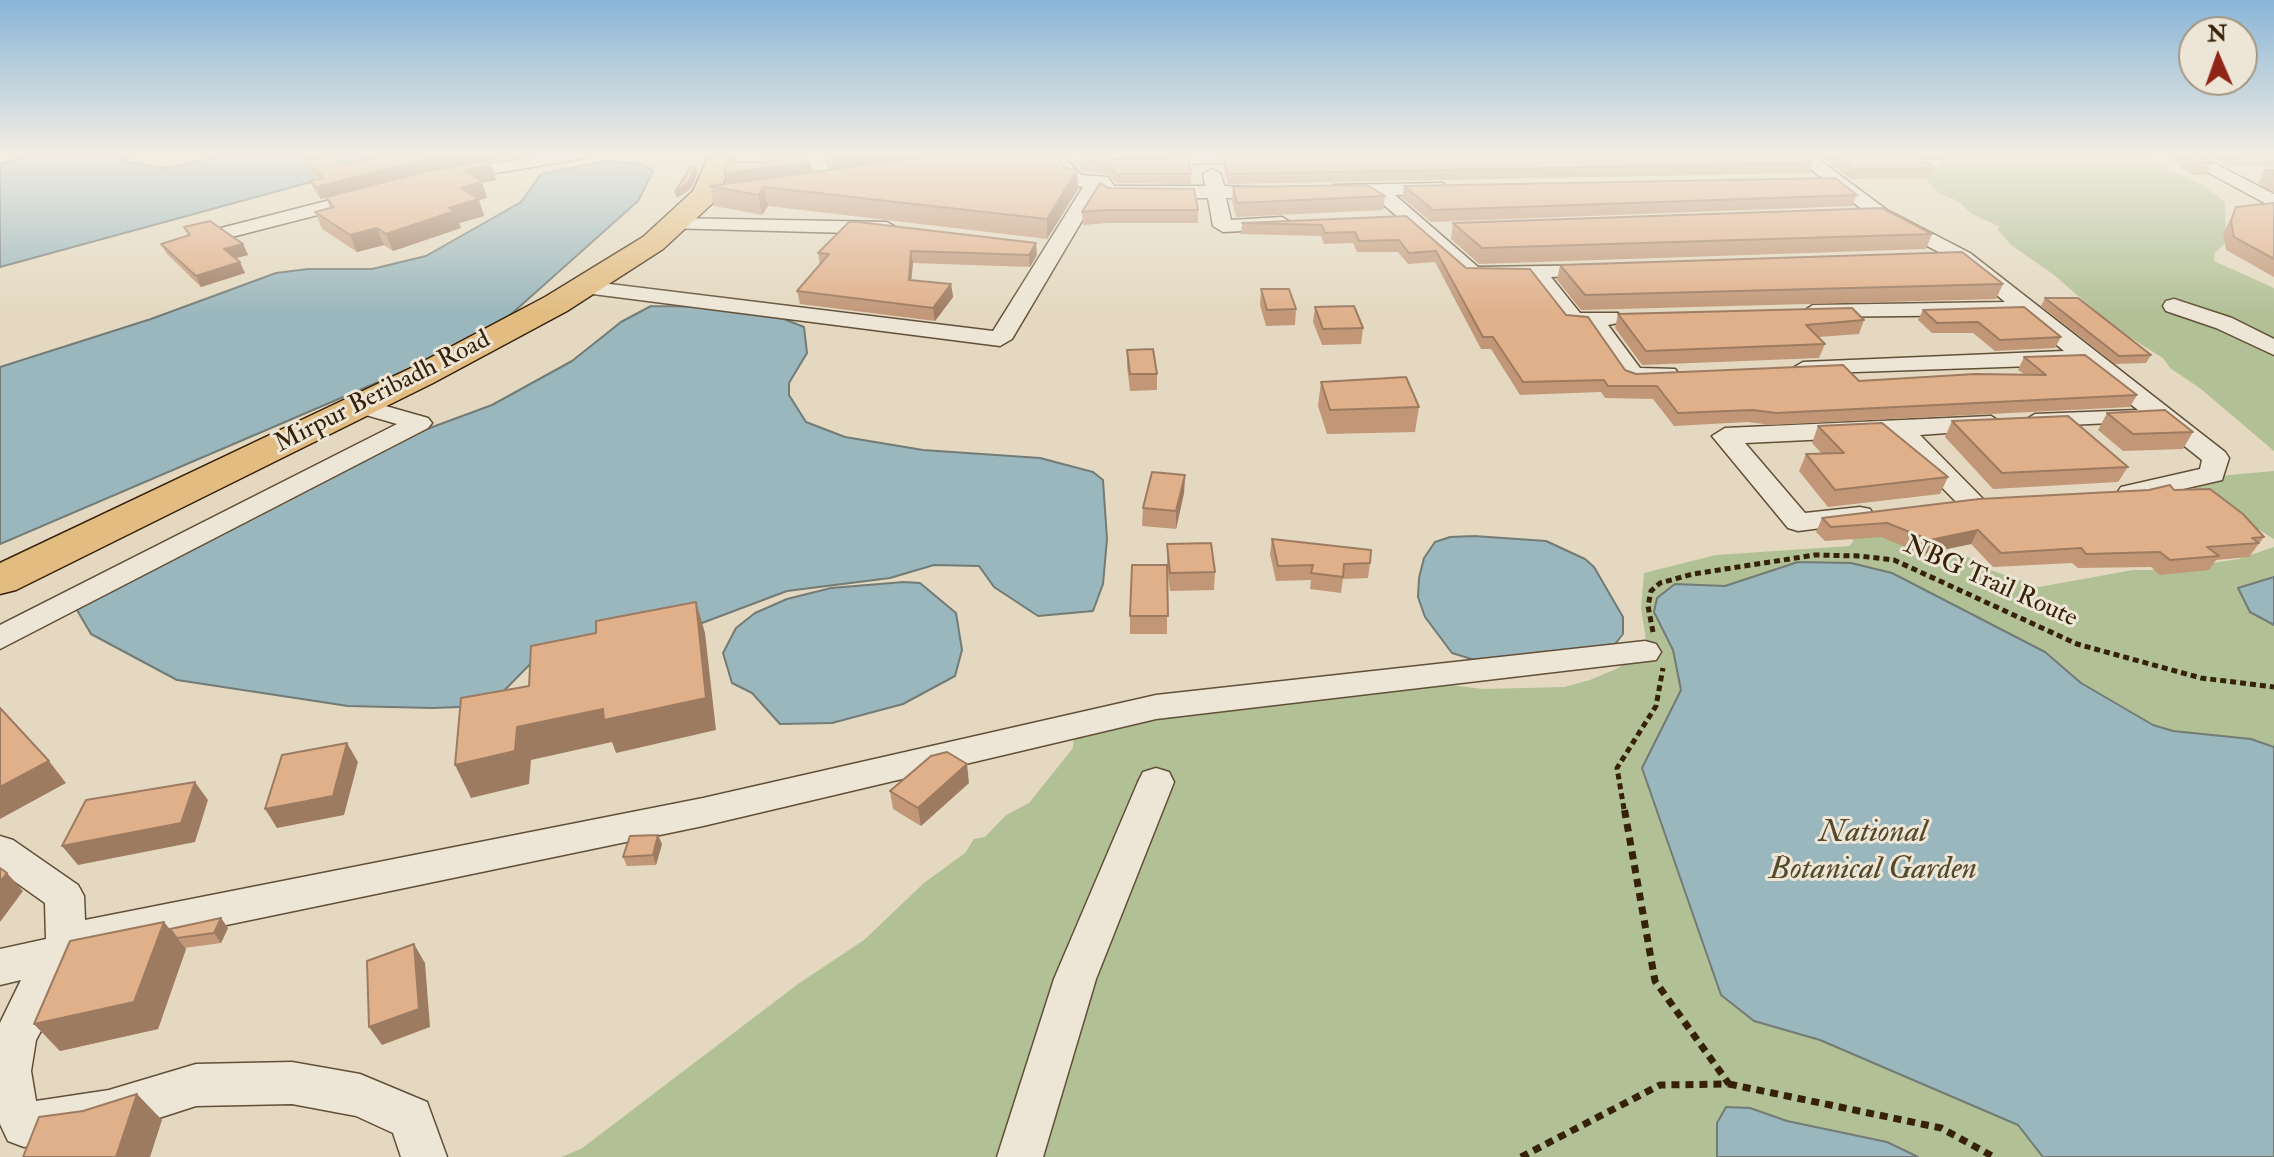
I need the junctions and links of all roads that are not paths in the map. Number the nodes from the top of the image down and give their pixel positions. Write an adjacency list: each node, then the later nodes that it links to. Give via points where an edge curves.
1 (326, 207): 15 (street)
2 (696, 207): 11 (highway, Mirpur Beribadh Road)
3 (1075, 207): 17 (street)
4 (1218, 207): 10 (street, via 1223,226)
5 (1397, 207): 12 (street)
6 (1871, 207): 7 (street)
7 (1880, 214): 8 (street); 18 (street)
8 (1848, 215)
9 (1378, 219): 12 (street)
10 (1300, 222)
11 (673, 224): 13 (street); 22 (highway, Mirpur Beribadh Road)
12 (1417, 225): 14 (street); 21 (street, via 1473,273)
13 (905, 230)
14 (1455, 230)
15 (228, 232)
16 (1026, 245): 17 (street)
17 (1056, 249): 22 (street, via 1000,339)
18 (1963, 257): 19 (street); 24 (street)
19 (1917, 258)
20 (1625, 268): 21 (street)
21 (1535, 271): 27 (street, via 1574,320)
22 (585, 287): 32 (highway, Mirpur Beribadh Road)
23 (2174, 306): 28 (street)
24 (2027, 308): 25 (street); 29 (street)
25 (1789, 312)
26 (1636, 317): 27 (street)
27 (1593, 319): 31 (street, via 1633,376)
28 (2274, 348)
29 (2085, 357): 30 (street); 33 (street)
30 (1783, 370)
31 (1691, 374)
32 (361, 406): 44 (highway, Mirpur Beribadh Road); 45 (street, via 419,423)
33 (2164, 416): 34 (street); 38 (street, via 2216,458 2212,474)
34 (2067, 420): 35 (street); 36 (street)
35 (1898, 428): 41 (street); 43 (street, via 1725,436 1798,522)
36 (2090, 440)
37 (2125, 471): 38 (street)
38 (2149, 491): 39 (street)
39 (2109, 495)
40 (2002, 501): 41 (street)
41 (1972, 502): 42 (street)
42 (1943, 505)
43 (1886, 512)
44 (0, 580)
45 (0, 638)
46 (1656, 651): 49 (street, via 1156,707 703,812)
47 (1156, 782): 52 (street, via 1075,979)
48 (0, 851): 49 (street, via 64,896)
49 (62, 947): 50 (street); 51 (street, via 14,1040 11,1099 24,1125 109,1112 196,1085 292,1083 360,1095 411,1118)
50 (0, 967)
51 (424, 1157)
52 (1020, 1157)

